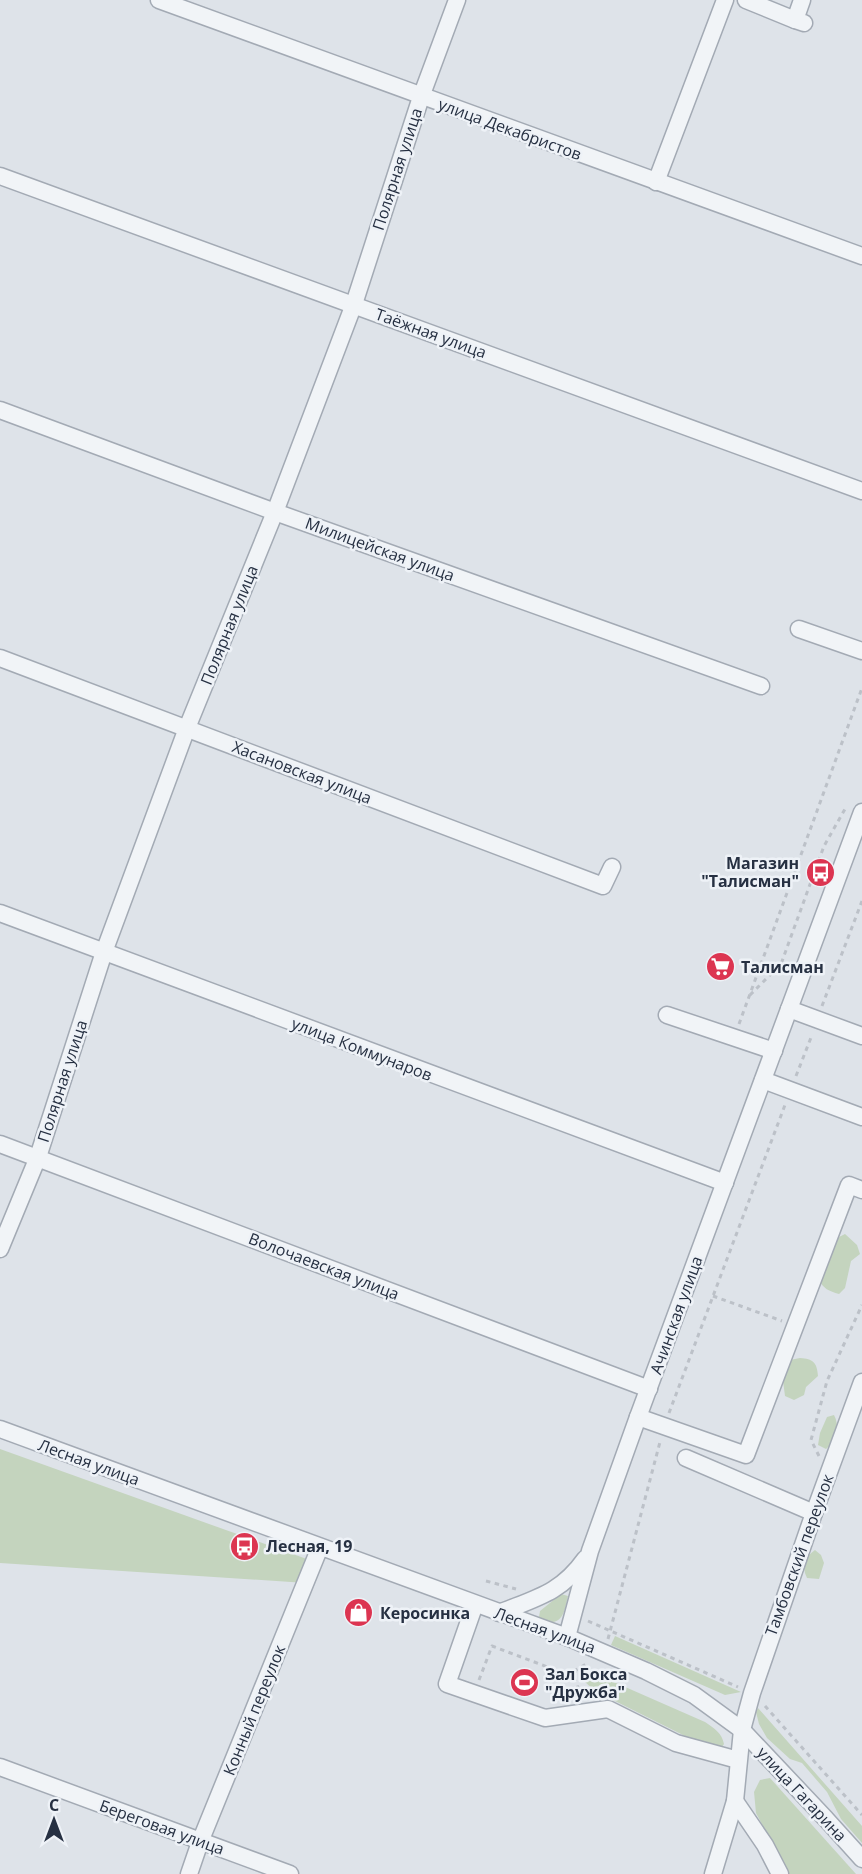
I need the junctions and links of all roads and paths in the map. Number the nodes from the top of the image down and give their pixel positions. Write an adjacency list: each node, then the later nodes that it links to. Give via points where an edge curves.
1 (159, 0): 6 (street, улица Декабристов)
2 (457, 0): 6 (street, Полярная улица)
3 (725, 0): 8 (street)
4 (746, 0): 5 (street, via 800,21)
5 (802, 0)
6 (421, 97): 8 (street, улица Декабристов); 10 (street, Полярная улица)
7 (0, 176): 10 (street, Таёжная улица)
8 (656, 182): 9 (street, улица Декабристов)
9 (862, 256)
10 (354, 304): 12 (street, Таёжная улица); 13 (street, Полярная улица)
11 (0, 410): 13 (street, Милицейская улица)
12 (862, 491)
13 (275, 512): 17 (street, Милицейская улица); 19 (street, Полярная улица)
14 (799, 628): 15 (street)
15 (862, 651)
16 (0, 658): 19 (street, Хасановская улица)
17 (761, 686)
18 (862, 688): 26 (path)
19 (187, 728): 22 (street, Хасановская улица, via 603,886); 25 (street, Полярная улица)
20 (862, 812): 21 (street, Ачинская улица); 26 (path, via 846,806 824,846 781,964)
21 (859, 831): 27 (street, Ачинская улица)
22 (612, 867)
23 (862, 901): 29 (path)
24 (0, 913): 25 (street, улица Коммунаров)
25 (104, 952): 37 (street, Полярная улица); 38 (street, улица Коммунаров)
26 (749, 996): 30 (path)
27 (789, 1009): 29 (street); 32 (street, Ачинская улица)
28 (668, 1015): 30 (street)
29 (818, 1019): 31 (street); 34 (path)
30 (734, 1036): 32 (street)
31 (862, 1036)
32 (774, 1050): 33 (street, Ачинская улица)
33 (763, 1080): 34 (street); 38 (street, Ачинская улица)
34 (791, 1090): 35 (street); 41 (path)
35 (862, 1117)
36 (0, 1144): 37 (street, Волочаевская улица)
37 (38, 1158): 40 (street, Полярная улица); 45 (street, Волочаевская улица)
38 (725, 1183): 45 (street, Ачинская улица)
39 (862, 1190): 43 (street, via 849,1185)
40 (0, 1249)
41 (713, 1296): 43 (path); 47 (path)
42 (862, 1305): 51 (path, via 827,1382 811,1440)
43 (795, 1326): 49 (street)
44 (862, 1382): 51 (street, Тамбовский переулок)
45 (649, 1389): 46 (street, Ачинская улица)
46 (638, 1417): 47 (street); 55 (street, Ачинская улица)
47 (664, 1425): 49 (street); 61 (path)
48 (0, 1429): 54 (street, Лесная улица)
49 (746, 1455): 52 (street)
50 (686, 1458): 52 (street)
51 (828, 1473): 53 (street, Тамбовский переулок)
52 (738, 1479): 53 (street)
53 (814, 1513): 66 (street, Тамбовский переулок)
54 (320, 1547): 58 (street, Лесная улица); 73 (street, Конный переулок)
55 (591, 1551): 59 (street, Ачинская улица, via 560,1587); 60 (street, Ачинская улица)
56 (486, 1581): 57 (path)
57 (520, 1590)
58 (475, 1604): 59 (street, Лесная улица); 67 (street, via 447,1684 545,1718)
59 (499, 1613): 62 (street, Лесная улица)
60 (574, 1616): 61 (path); 62 (street, Ачинская улица)
61 (611, 1630): 63 (path); 66 (path)
62 (567, 1637): 63 (street, Лесная улица)
63 (600, 1650): 64 (path, via 576,1670); 68 (street, Лесная улица, via 694,1695)
64 (574, 1677): 65 (path, via 492,1646); 67 (path, via 580,1693)
65 (477, 1683)
66 (752, 1693): 68 (street, Тамбовский переулок); 72 (path)
67 (608, 1710): 69 (street, via 676,1743)
68 (742, 1730): 69 (street, Тамбовский переулок); 74 (street, улица Гагарина)
69 (738, 1760): 71 (street, Тамбовский переулок)
70 (0, 1767): 73 (street, Береговая улица)
71 (735, 1801): 77 (street, Тамбовский переулок); 78 (street)
72 (862, 1815)
73 (200, 1842): 75 (street, Конный переулок); 76 (street, Береговая улица)
74 (862, 1859)
75 (189, 1874)
76 (290, 1874)
77 (713, 1874)
78 (780, 1874)

